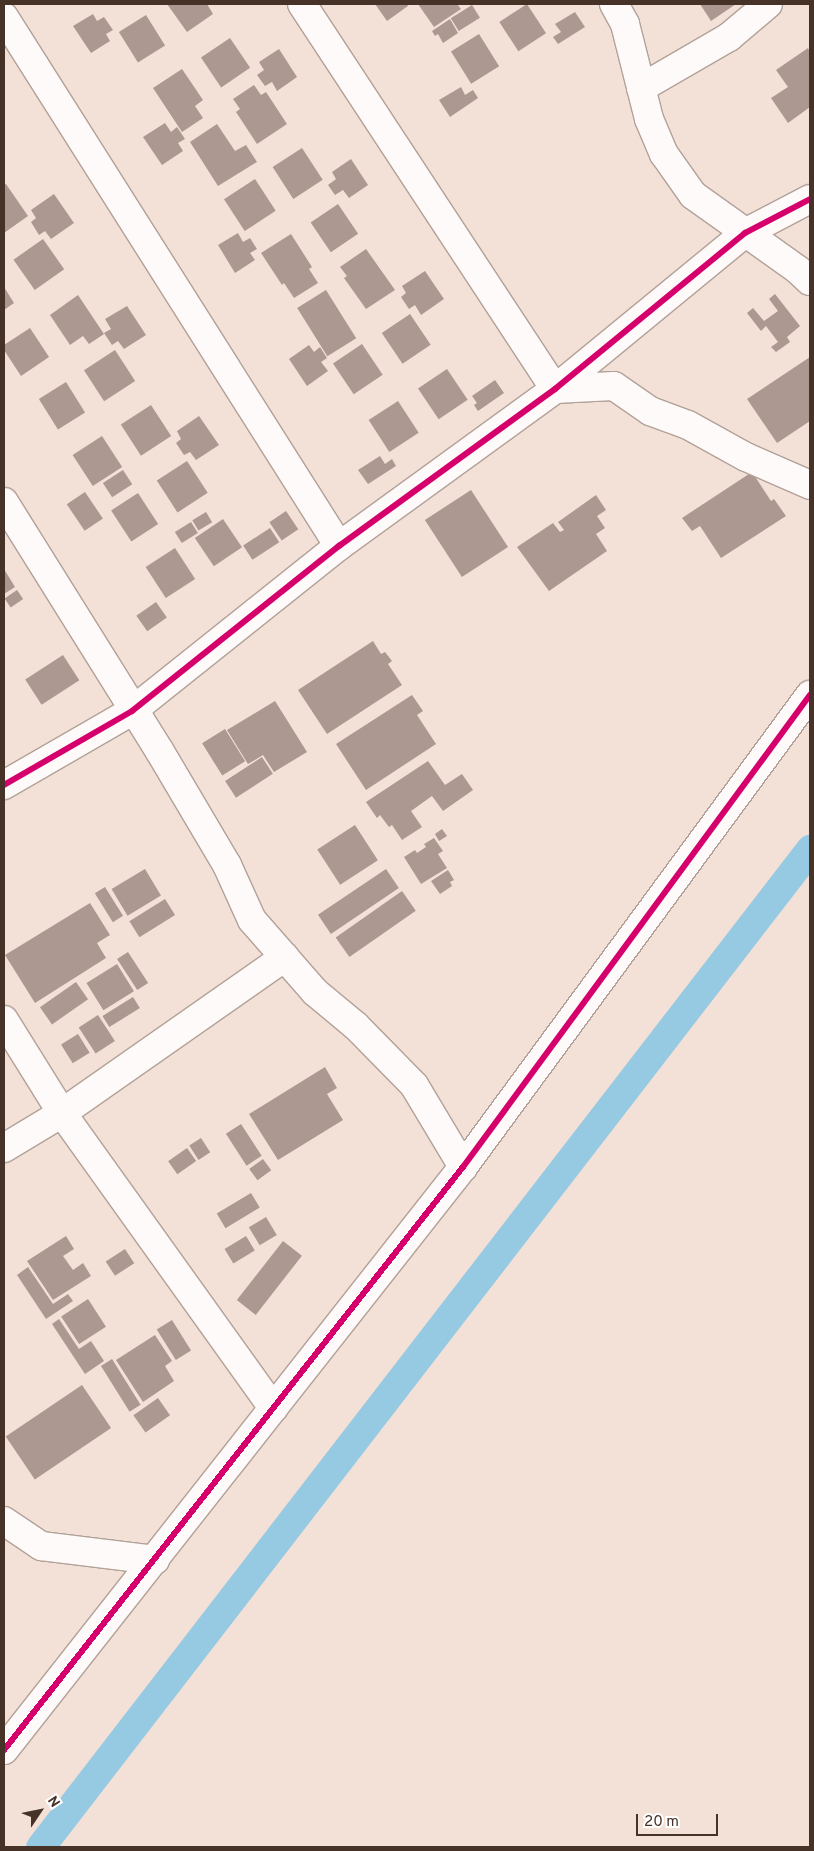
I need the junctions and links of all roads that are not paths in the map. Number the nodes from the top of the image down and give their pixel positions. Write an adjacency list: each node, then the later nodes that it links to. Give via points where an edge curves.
1 (302, 4): 9 (street)
2 (614, 4): 5 (street, via 625,24)
3 (768, 4): 5 (street, via 729,37)
4 (4, 17): 12 (street)
5 (641, 88): 7 (street, via 649,119 664,154 693,195)
6 (810, 199): 7 (street)
7 (745, 233): 8 (street); 9 (street)
8 (810, 281)
9 (555, 389): 10 (street, via 614,386 650,411 688,425 746,457); 12 (street)
10 (810, 485)
11 (4, 502): 14 (street)
12 (339, 546): 14 (street)
13 (810, 695): 20 (street)
14 (132, 711): 15 (street); 16 (street, via 159,750 227,865 252,920)
15 (4, 786)
16 (285, 957): 18 (street); 20 (street, via 315,992 356,1026 414,1085)
17 (4, 1020): 18 (street)
18 (62, 1112): 19 (street); 21 (street)
19 (4, 1148)
20 (463, 1167): 21 (street)
21 (273, 1408): 23 (street)
22 (4, 1521): 23 (street, via 41,1546)
23 (155, 1560): 24 (street)
24 (4, 1750)

